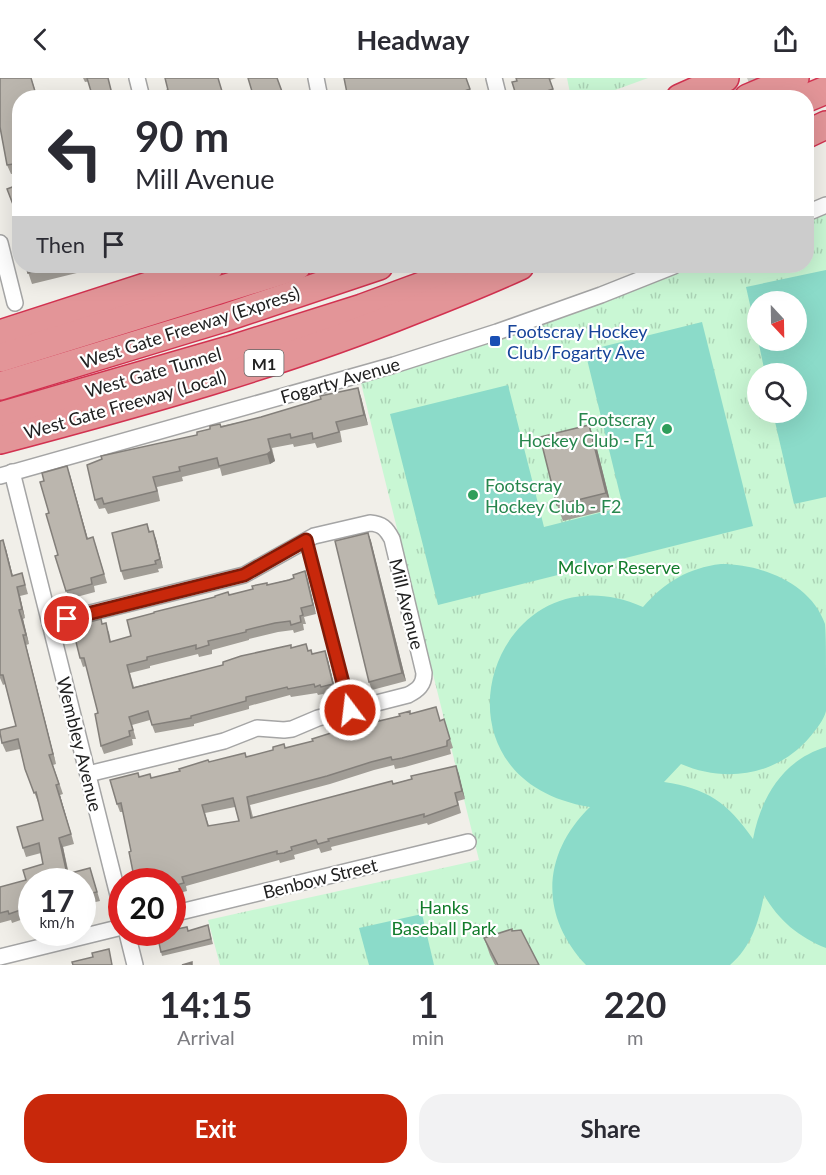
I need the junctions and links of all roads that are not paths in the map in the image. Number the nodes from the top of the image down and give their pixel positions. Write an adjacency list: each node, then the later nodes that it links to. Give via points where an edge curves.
1 (725, 78): 3 (highway)
2 (795, 78): 4 (highway)
3 (698, 90)
4 (767, 90)
5 (0, 243): 13 (street)
6 (187, 273): 12 (highway)
7 (274, 273): 16 (highway, West Gate Freeway (Express))
8 (358, 273): 17 (highway, West Gate Freeway (Express))
9 (457, 273): 18 (highway, West Gate Tunnel, via 229,350)
10 (505, 273): 19 (highway, West Gate Freeway (Local) / M1, via 344,338)
11 (656, 273): 20 (street, Fogarty Avenue, via 496,333 394,365)
12 (118, 294): 14 (highway); 15 (highway)
13 (15, 303)
14 (0, 328)
15 (0, 334)
16 (0, 358)
17 (0, 386)
18 (0, 416)
19 (0, 440)
20 (6, 474): 22 (street, Wembley Avenue)
21 (306, 540): 22 (street, Mill Avenue, via 244,575); 23 (lane); 23 (street, Mill Avenue, via 370,523 386,528 392,539 424,679 408,695)
22 (50, 623): 24 (street, Wembley Avenue)
23 (350, 710): 24 (street, Mill Avenue, via 292,729 257,728 224,741)
24 (88, 774): 26 (street, Wembley Avenue)
25 (468, 842): 27 (street, Benbow Street)
26 (111, 868)
27 (186, 911)
28 (108, 930): 30 (street)
29 (130, 946): 31 (street)
30 (0, 957)
31 (135, 965)

